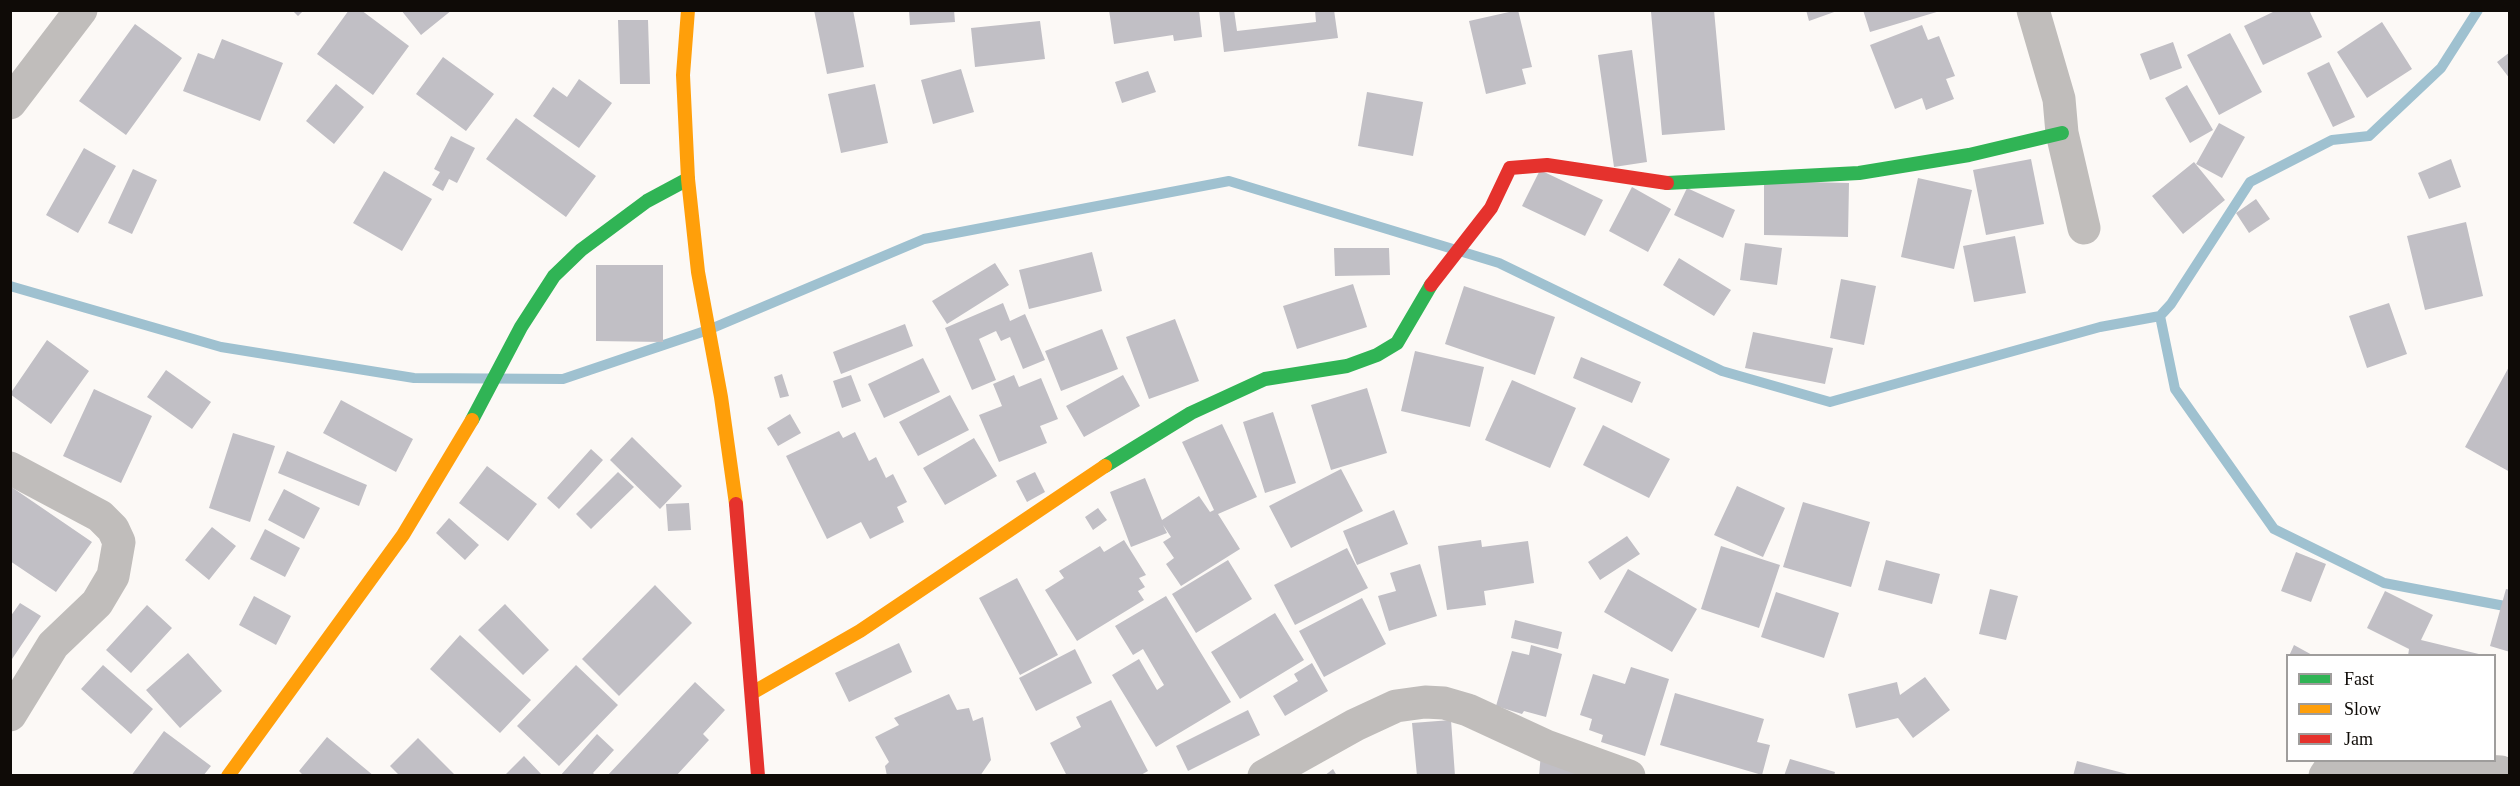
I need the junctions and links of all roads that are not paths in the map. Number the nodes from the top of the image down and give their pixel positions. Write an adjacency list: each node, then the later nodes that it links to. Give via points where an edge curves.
1 (81, 10): 4 (street)
2 (688, 10): 6 (street, via 684,75)
3 (2033, 10): 5 (street, via 2059,99)
4 (10, 103)
5 (2062, 133): 7 (street); 9 (street, via 1969,155 1859,173 1665,183 1547,165 1510,168 1491,208 1432,282 1396,344 1347,366 1265,379 1191,413 860,631)
6 (688, 179): 9 (street, via 698,272 736,502); 12 (street, via 647,201 581,250 554,276 403,535)
7 (2084, 228)
8 (10, 468): 10 (street, via 100,516 120,542 113,576 97,603 53,645)
9 (752, 693): 13 (street)
10 (10, 715)
11 (2501, 772): 16 (street, via 2348,763 2329,770)
12 (228, 776)
13 (758, 776)
14 (1264, 776): 15 (street, via 1396,706 1425,702 1468,710 1546,746)
15 (1629, 776)
16 (2325, 776)

